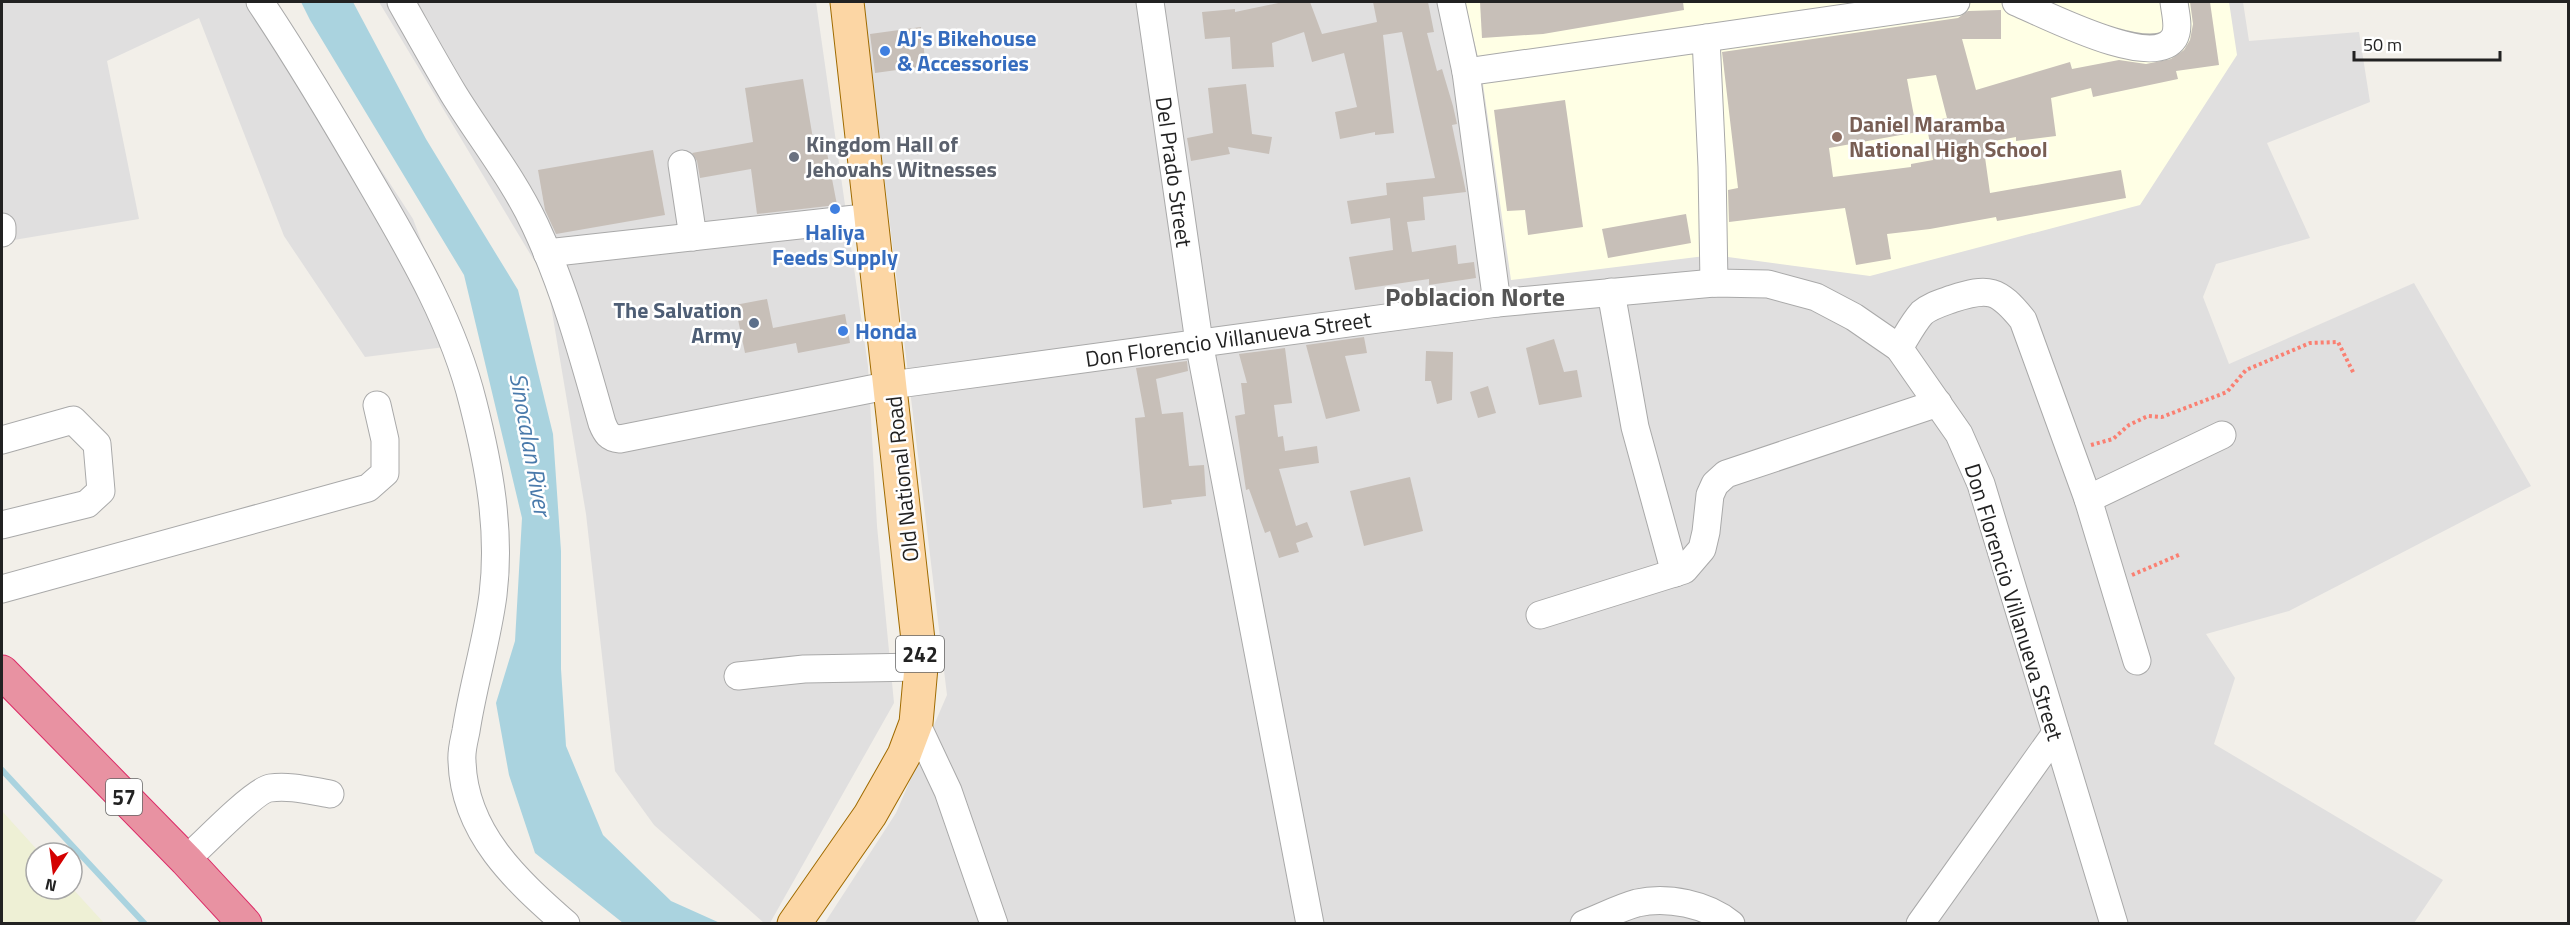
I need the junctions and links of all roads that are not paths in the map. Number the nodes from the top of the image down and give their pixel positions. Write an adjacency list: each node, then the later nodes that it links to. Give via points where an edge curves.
1 (260, 2): 43 (street, via 298,59 422,272 448,328 472,400 489,477 496,537 493,595 462,760 465,794 497,858 524,888)
2 (401, 2): 16 (street, via 523,204)
3 (847, 2): 12 (main road, Old National Road / 242)
4 (1150, 2): 20 (street, Del Prado Street)
5 (1451, 2): 10 (street)
6 (1956, 2): 9 (street)
7 (2016, 2): 8 (street, via 2115,44 2138,48 2162,46 2174,40)
8 (2174, 2)
9 (1706, 38): 10 (street); 17 (street)
10 (1466, 72): 19 (street)
11 (682, 164): 15 (street)
12 (873, 217): 15 (street); 22 (main road, Old National Road / 242)
13 (2, 227): 14 (street)
14 (2, 233)
15 (693, 237): 16 (street)
16 (547, 253): 22 (street, Don Florencio Villanueva Street, via 575,326 602,423 612,438)
17 (1714, 283): 18 (street, Don Florencio Villanueva Street); 21 (street, Don Florencio Villanueva Street, via 1768,284 1816,297)
18 (1611, 292): 19 (street, Don Florencio Villanueva Street); 29 (street, via 1635,428)
19 (1497, 303): 20 (street, Don Florencio Villanueva Street)
20 (1199, 342): 22 (street, Don Florencio Villanueva Street); 46 (street, Del Prado Street)
21 (1899, 348): 23 (street, Don Florencio Villanueva Street); 27 (street, via 1923,313 1934,305 1975,292 2006,300 2023,320)
22 (891, 385): 33 (main road, Old National Road / 242)
23 (1938, 403): 29 (street, via 1726,474 1710,495 1702,549 1684,570); 37 (street, Don Florencio Villanueva Street, via 1959,434 1981,484)
24 (377, 405): 30 (street, via 385,440 385,473 368,488)
25 (2222, 435): 27 (street)
26 (2, 440): 28 (street, via 73,420 97,444 101,491 87,504)
27 (2088, 499): 32 (street)
28 (2, 525)
29 (1675, 573): 31 (street)
30 (2, 589)
31 (1540, 615)
32 (2137, 661)
33 (921, 667): 35 (street, via 804,669); 36 (main road, Old National Road / 242)
34 (2, 672): 39 (highway, 57)
35 (738, 676)
36 (916, 723): 44 (main road, Old National Road / 242, via 904,755 870,815); 45 (street, via 948,791)
37 (2056, 734): 49 (street); 50 (street, Don Florencio Villanueva Street)
38 (330, 794): 39 (street, via 268,788 223,823)
39 (186, 860): 42 (highway, 57)
40 (1645, 913): 41 (street, via 1663,900); 47 (street, via 1637,903)
41 (1703, 916): 48 (street)
42 (245, 924)
43 (566, 924)
44 (794, 924)
45 (994, 924)
46 (1310, 924)
47 (1584, 924)
48 (1731, 924)
49 (1920, 924)
50 (2114, 924)

